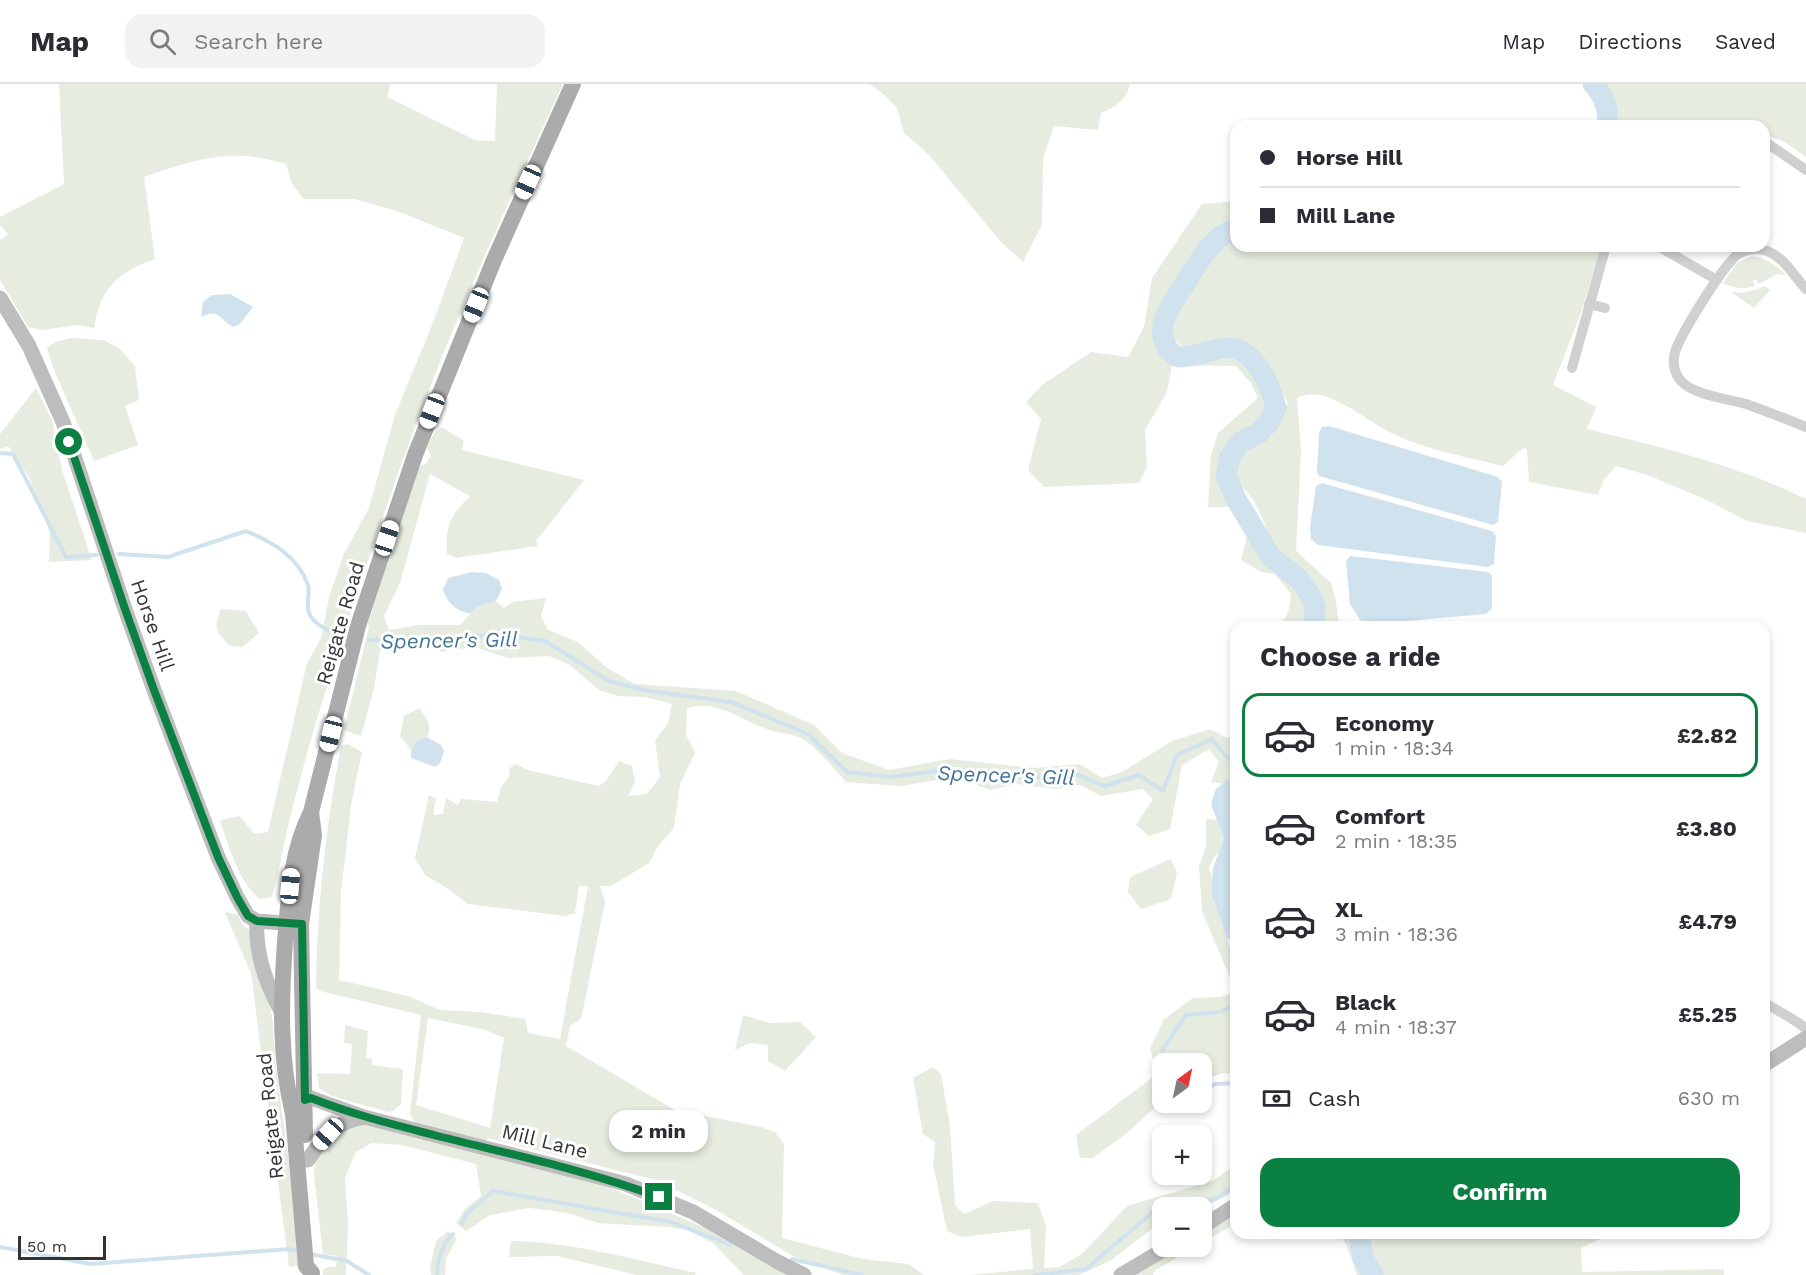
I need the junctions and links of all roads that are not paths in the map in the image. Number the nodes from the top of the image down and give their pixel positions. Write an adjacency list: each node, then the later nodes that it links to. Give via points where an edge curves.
1 (573, 84): 16 (main road, Reigate Road, via 494,260 415,455 358,626 311,813 315,835)
2 (1770, 145): 3 (street)
3 (1806, 170)
4 (1604, 252): 11 (street)
5 (1668, 252): 8 (street)
6 (1743, 252): 8 (street, via 1732,259)
7 (1768, 252): 9 (street, via 1776,255)
8 (1717, 280): 14 (street, via 1675,350 1677,376 1695,390)
9 (1806, 289)
10 (0, 298): 15 (street, Horse Hill, via 29,345 63,422 125,609 218,857 244,910)
11 (1589, 304): 12 (street); 13 (street)
12 (1605, 308)
13 (1572, 368)
14 (1806, 427)
15 (257, 921): 16 (street); 18 (street, via 265,976)
16 (294, 923): 18 (main road, Reigate Road); 22 (main road, Reigate Road)
17 (1770, 1007): 19 (street)
18 (281, 1011): 23 (main road, Reigate Road)
19 (1806, 1029)
20 (1806, 1038): 21 (street)
21 (1770, 1061)
22 (305, 1100): 23 (street); 24 (street, Mill Lane, via 311,1098); 25 (main road, Reigate Road)
23 (292, 1114): 29 (main road, Reigate Road)
24 (364, 1118): 25 (street, via 339,1125 319,1143); 30 (street, Mill Lane, via 626,1184 693,1212)
25 (308, 1160): 29 (main road, Reigate Road)
26 (1230, 1209): 27 (street)
27 (1212, 1221)
28 (1152, 1257): 31 (street)
29 (311, 1263)
30 (804, 1275)
31 (1121, 1275)

